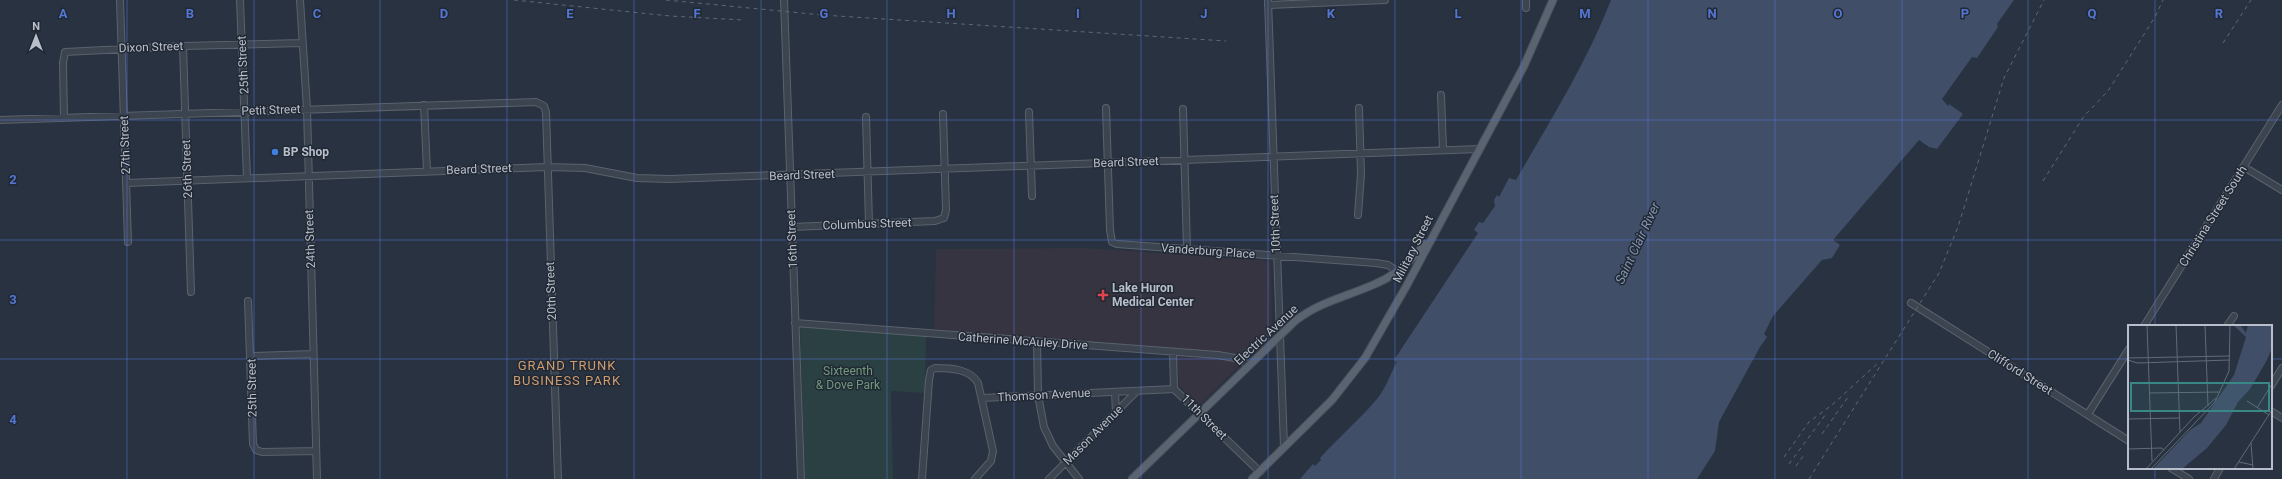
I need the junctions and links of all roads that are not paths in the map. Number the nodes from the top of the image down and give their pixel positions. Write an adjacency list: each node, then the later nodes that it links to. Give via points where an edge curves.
1 (120, 0): 13 (street, 27th Street)
2 (240, 0): 11 (street, 25th Street)
3 (300, 0): 10 (street, 24th Street)
4 (784, 0): 43 (street, 16th Street)
5 (1385, 0): 8 (street)
6 (1526, 0): 9 (street)
7 (1553, 0): 31 (main road, Military Street, via 1524,66)
8 (1268, 3): 33 (street, 10th Street)
9 (1526, 8)
10 (302, 43): 11 (street, Dixon Street); 20 (street, 24th Street)
11 (241, 44): 12 (street, Dixon Street); 22 (street, 25th Street)
12 (183, 46): 13 (street, Dixon Street); 24 (street, 26th Street)
13 (122, 48): 26 (street, 27th Street); 27 (street, Dixon Street, via 66,52 63,64)
14 (1441, 95): 30 (street)
15 (541, 104): 16 (street, Petit Street, via 536,102); 38 (street, 20th Street, via 546,112)
16 (424, 105): 20 (street, Petit Street); 40 (street)
17 (2282, 105): 37 (street, Christina Street South)
18 (1106, 108): 35 (street)
19 (1359, 108): 32 (street)
20 (307, 109): 22 (street, Petit Street); 42 (street, 24th Street)
21 (1183, 109): 34 (street)
22 (245, 111): 24 (street, Petit Street); 44 (street, 25th Street)
23 (1029, 112): 36 (street)
24 (185, 114): 26 (street, Petit Street); 45 (street, 26th Street)
25 (943, 114): 39 (street)
26 (124, 116): 27 (street, Petit Street); 46 (street, 27th Street)
27 (64, 117): 29 (street, Petit Street)
28 (866, 117): 41 (street)
29 (0, 120)
30 (1443, 149): 31 (street, Beard Street); 32 (street, Beard Street)
31 (1479, 149): 52 (main road, Military Street)
32 (1360, 152): 33 (street, Beard Street); 49 (street)
33 (1274, 156): 34 (street, Beard Street); 55 (street, 10th Street)
34 (1184, 160): 35 (street, Beard Street); 54 (street)
35 (1108, 163): 36 (street, Beard Street); 54 (street, Vanderburg Place, via 1112,242 1122,245)
36 (1031, 166): 39 (street, Beard Street); 48 (street)
37 (2244, 166): 47 (street); 63 (street, Christina Street South)
38 (548, 167): 40 (street, Beard Street); 43 (street, Beard Street, via 585,168 649,179); 92 (street, 20th Street)
39 (945, 169): 41 (street, Beard Street); 50 (street, Columbus Street, via 946,216 942,220)
40 (427, 171): 42 (street, Beard Street)
41 (868, 172): 43 (street, Beard Street); 50 (street)
42 (309, 175): 44 (street, Beard Street); 69 (street, 24th Street)
43 (790, 176): 51 (street, 16th Street)
44 (247, 178): 45 (street, Beard Street)
45 (188, 180): 46 (street, Beard Street); 58 (street, 26th Street)
46 (126, 183): 53 (street, 27th Street)
47 (2282, 190)
48 (1032, 196)
49 (1358, 215)
50 (870, 224): 51 (street, Columbus Street)
51 (792, 227): 62 (street, 16th Street)
52 (1432, 235): 56 (main road, Electric Avenue); 57 (main road, Military Street)
53 (128, 242)
54 (1187, 249): 55 (street, Vanderburg Place)
55 (1276, 255): 56 (street, Vanderburg Place, via 1384,264); 65 (street, 10th Street)
56 (1399, 270): 57 (main road, via 1407,278); 65 (main road, Electric Avenue, via 1376,284 1314,307)
57 (1407, 285): 85 (main road, Military Street, via 1354,375)
58 (191, 292)
59 (248, 301): 70 (street, 25th Street)
60 (1911, 303): 82 (street, Clifford Street)
61 (2234, 316): 64 (street)
62 (795, 323): 66 (street, Catherine McAuley Drive); 93 (street, 16th Street)
63 (2145, 325)
64 (2228, 325)
65 (1279, 334): 71 (main road, Electric Avenue); 85 (street, 10th Street)
66 (1037, 341): 68 (street, Catherine McAuley Drive); 77 (street)
67 (2128, 351): 82 (street)
68 (1173, 352): 71 (street, Catherine McAuley Drive, via 1240,359); 74 (street, 11th Street)
69 (314, 354): 70 (street); 86 (street, 24th Street)
70 (251, 356): 86 (street, 25th Street, via 252,442 256,450)
71 (1249, 366): 79 (main road, Electric Avenue)
72 (2282, 368): 73 (street)
73 (2272, 384)
74 (1174, 389): 75 (street, Thomson Avenue); 79 (street, 11th Street)
75 (1137, 391): 76 (street, Thomson Avenue); 81 (street, Mason Avenue)
76 (1115, 392): 77 (street, Thomson Avenue); 81 (street)
77 (1038, 395): 78 (street, Thomson Avenue); 87 (street, via 1047,437)
78 (982, 398): 94 (street, Thomson Avenue, via 978,383 971,374 947,369 931,370); 95 (street, via 993,451 991,461)
79 (1200, 412): 90 (street, 11th Street); 98 (main road, Electric Avenue)
80 (2272, 412): 83 (street)
81 (1116, 413): 87 (street, Mason Avenue)
82 (2088, 414): 84 (street, Clifford Street)
83 (2282, 418)
84 (2128, 440)
85 (1284, 448): 90 (main road, Military Street)
86 (316, 451): 91 (street, 24th Street)
87 (1066, 462): 96 (street, Mason Avenue); 97 (street)
88 (2173, 469): 100 (street)
89 (2219, 469): 101 (street)
90 (1260, 472): 99 (main road, Military Street)
91 (317, 479)
92 (558, 479)
93 (801, 479)
94 (922, 479)
95 (975, 479)
96 (1049, 479)
97 (1079, 479)
98 (1132, 479)
99 (1252, 479)
100 (2189, 479)
101 (2214, 479)

